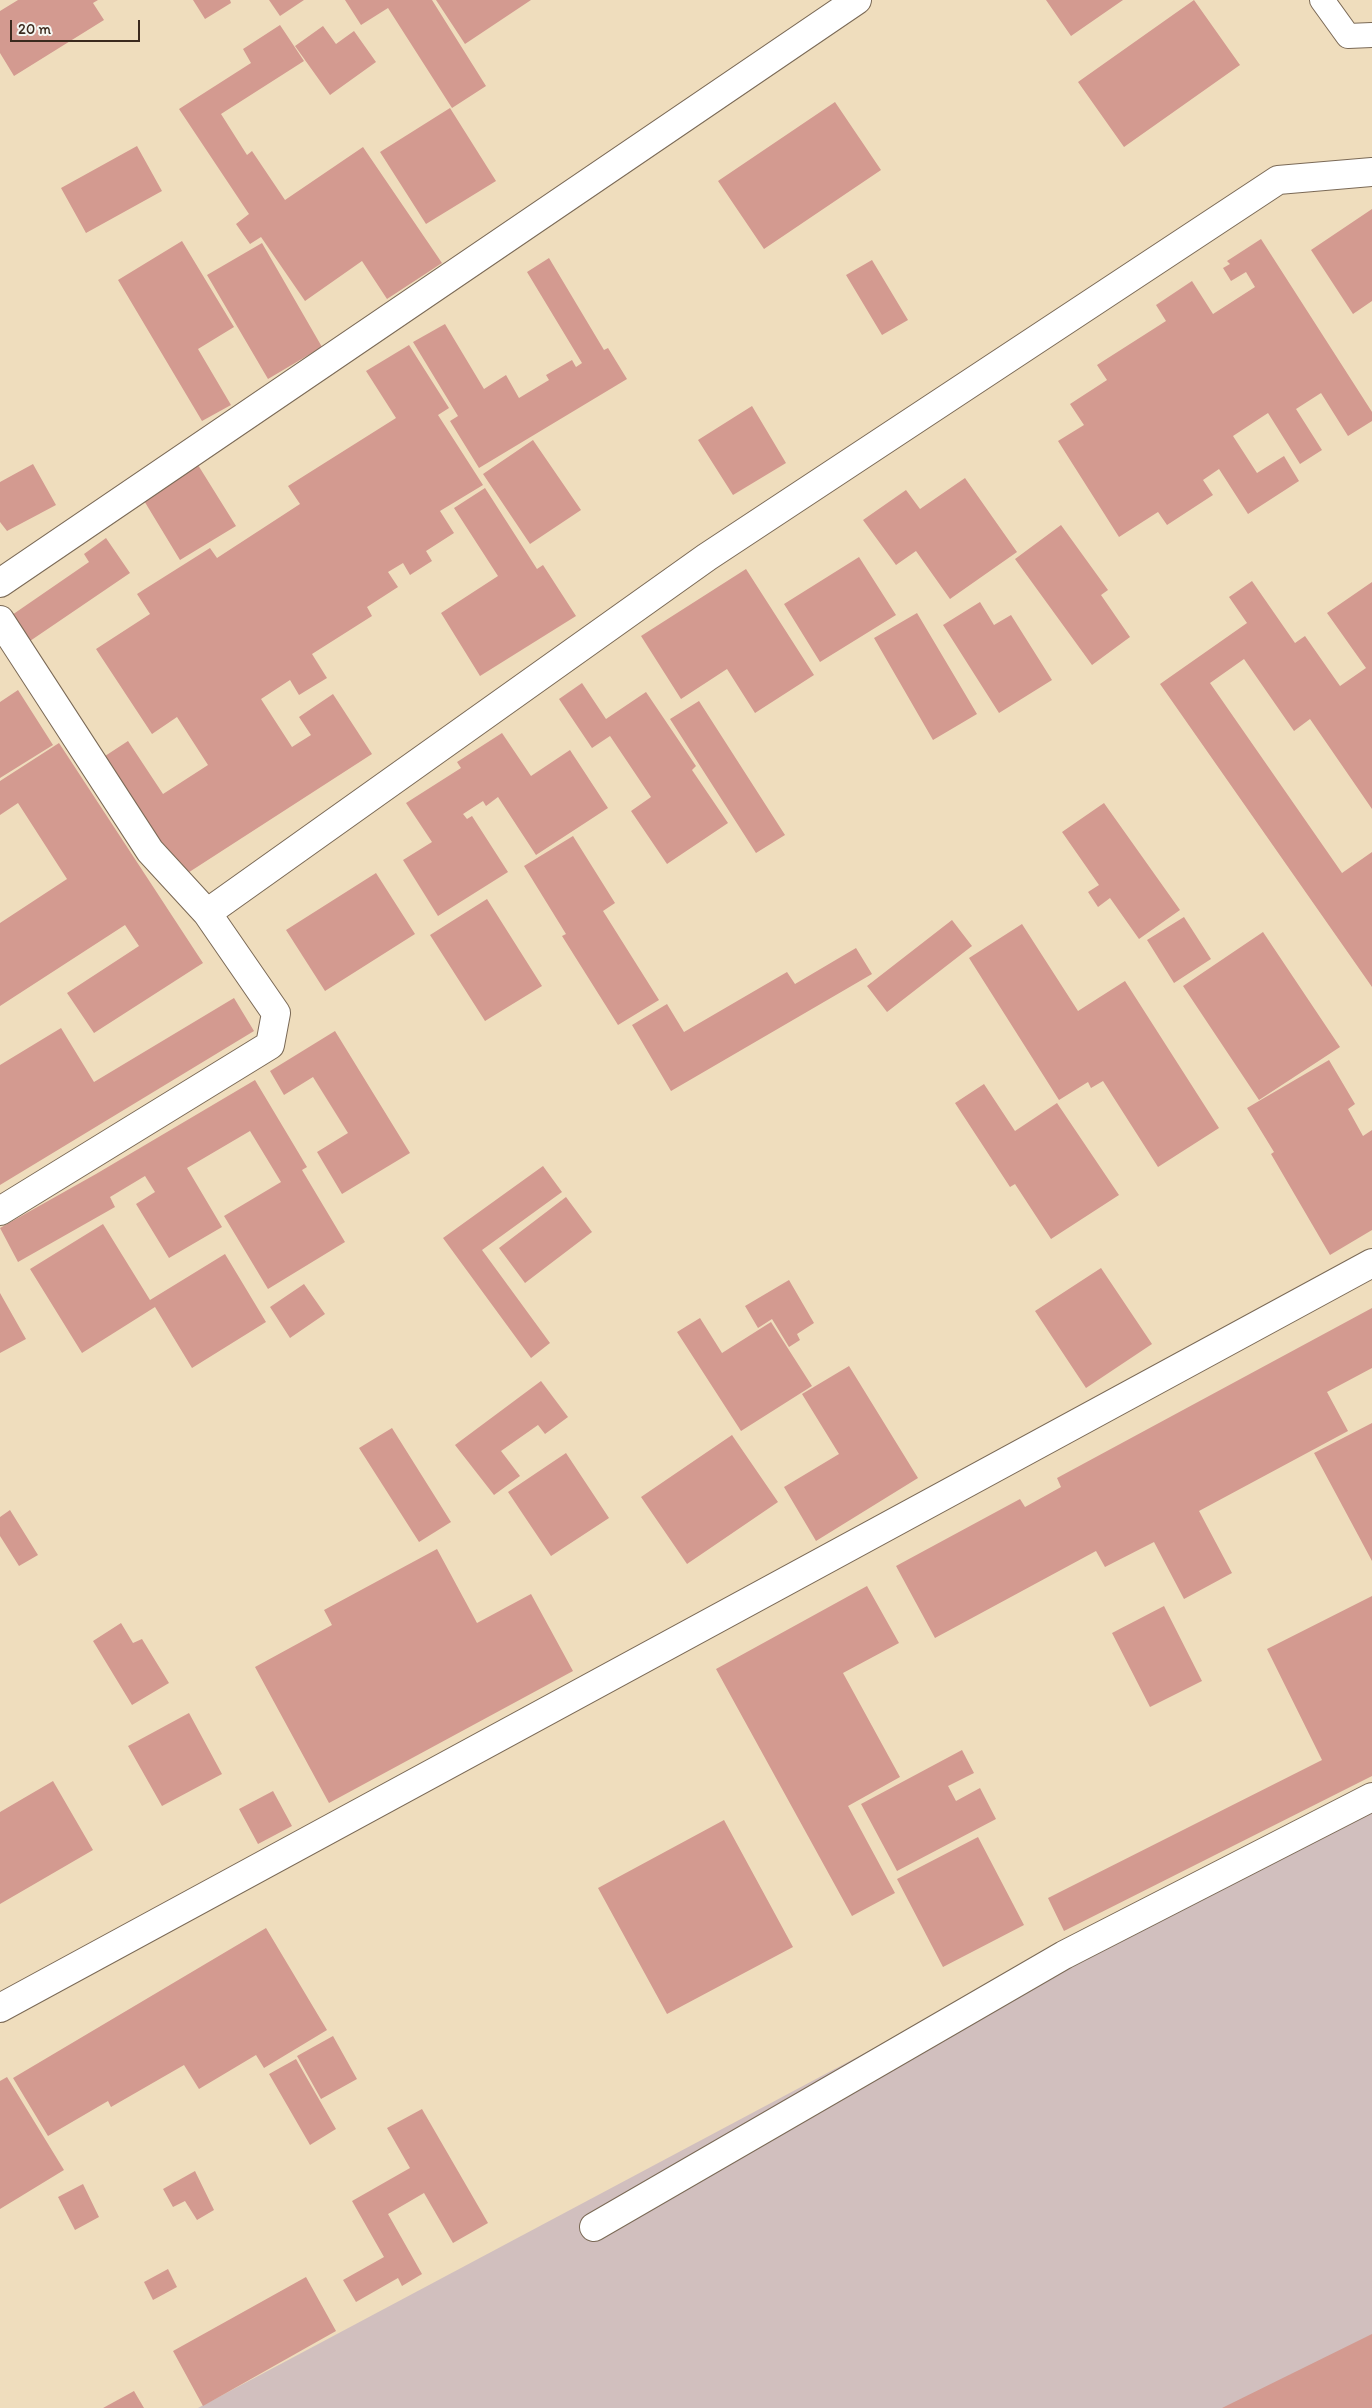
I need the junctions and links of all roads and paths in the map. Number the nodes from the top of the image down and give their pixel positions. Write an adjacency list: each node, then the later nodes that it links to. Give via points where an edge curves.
1 (857, 0): 5 (street)
2 (1322, 0): 3 (lane, via 1348,36)
3 (1372, 35)
4 (1372, 172): 7 (street, via 1278,180 707,557)
5 (0, 583)
6 (0, 620): 7 (street, via 150,851)
7 (207, 913): 8 (street, via 276,1013 270,1045)
8 (0, 1211)
9 (1372, 1263): 11 (street)
10 (1372, 1797): 12 (street, via 1064,1955)
11 (3, 2000)
12 (594, 2227)

